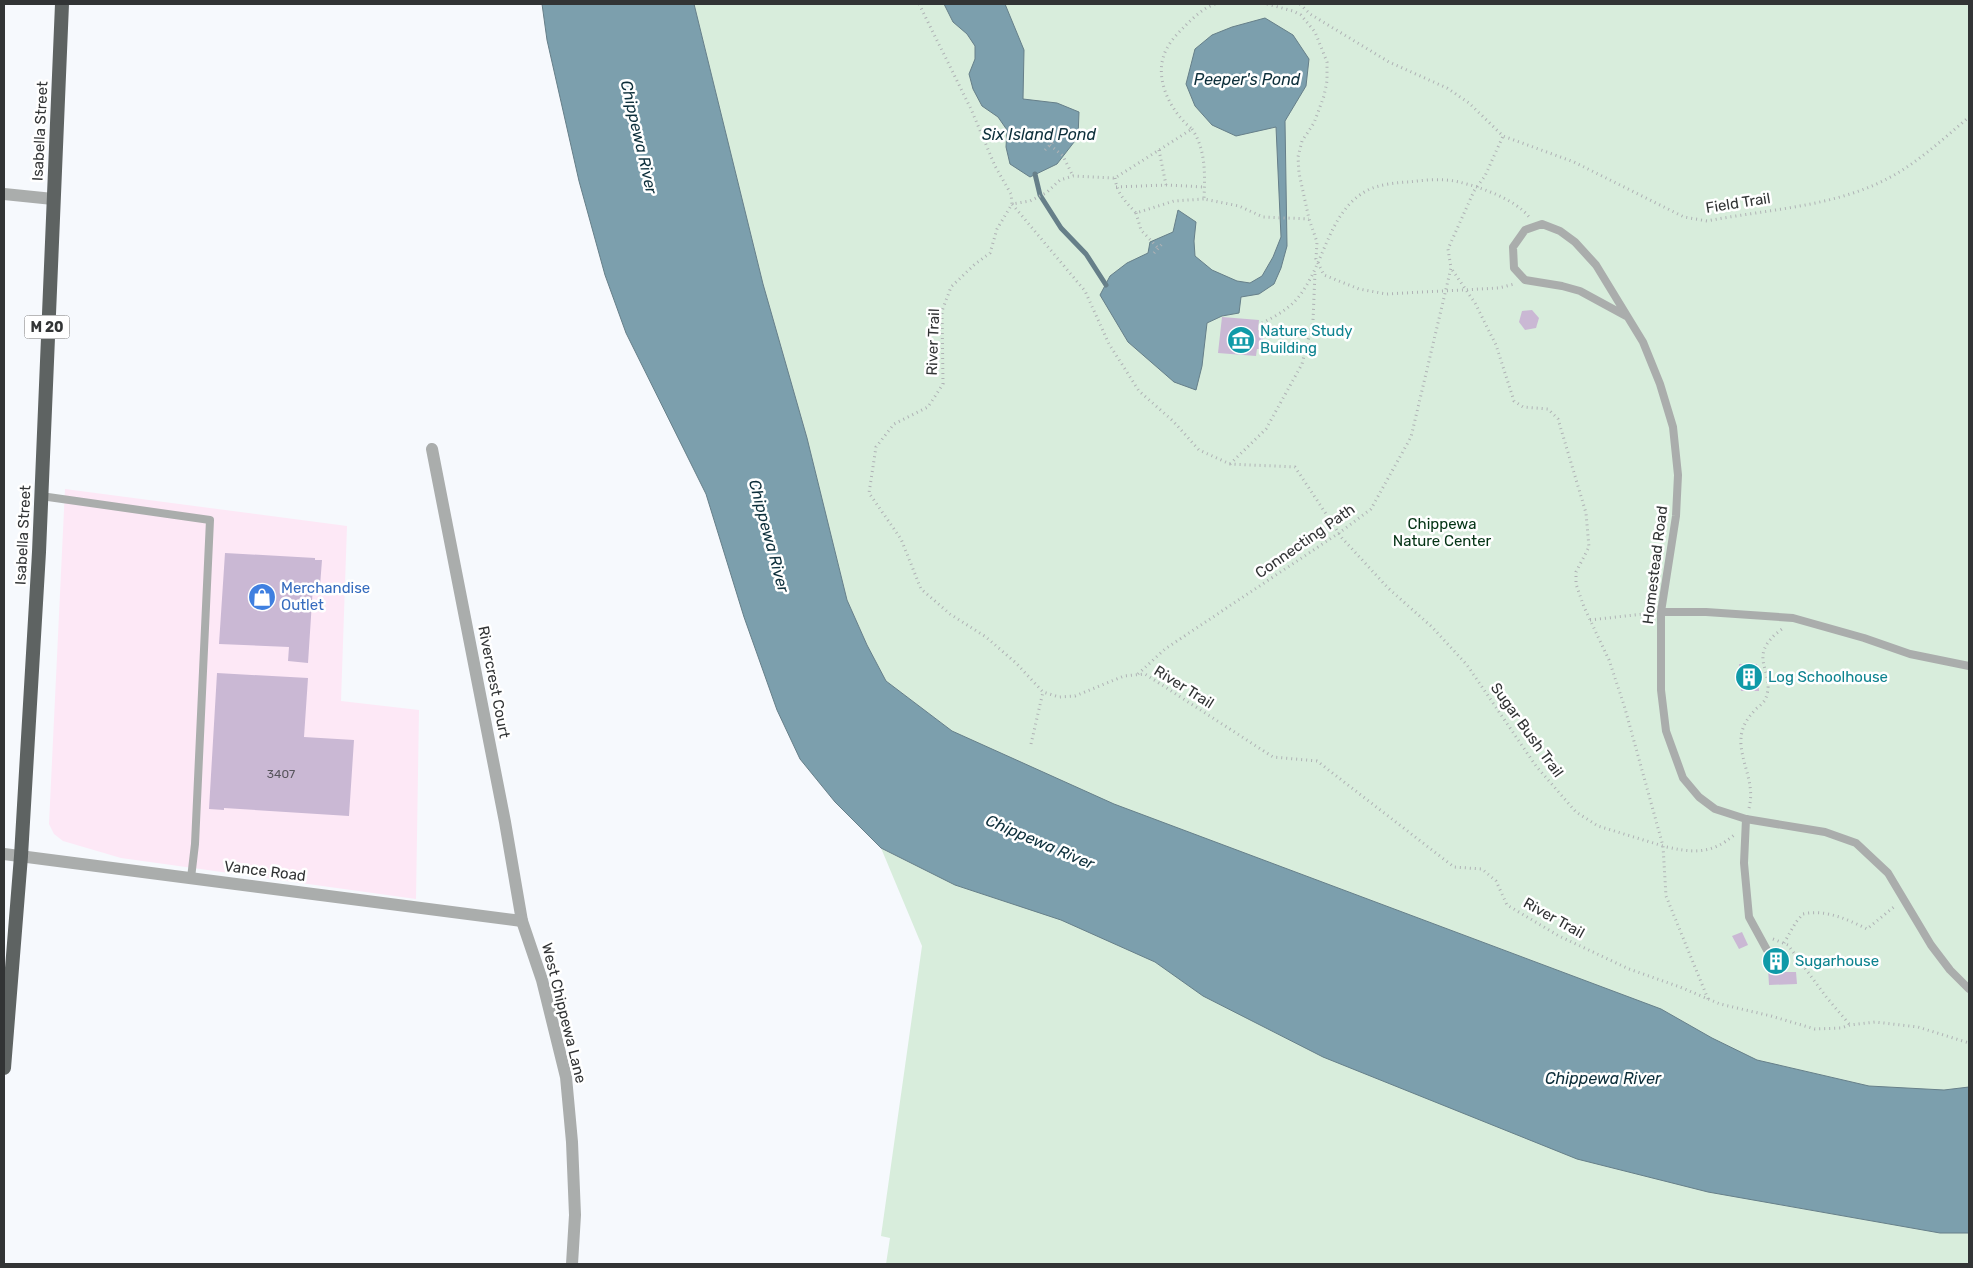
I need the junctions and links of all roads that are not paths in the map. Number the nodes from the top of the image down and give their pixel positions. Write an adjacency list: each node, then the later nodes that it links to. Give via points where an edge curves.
1 (62, 4): 3 (highway, Isabella Street / M 20)
2 (4, 194): 3 (street)
3 (53, 199): 6 (highway, Isabella Street / M 20)
4 (1626, 316): 4 (lane, Homestead Road, via 1596,265 1575,242 1560,230 1542,224 1525,230 1513,247 1514,268 1524,280 1580,291); 7 (lane, Homestead Road, via 1660,384 1672,427 1678,474 1676,516)
5 (432, 449): 13 (street, Rivercrest Court)
6 (41, 496): 11 (highway, Isabella Street / M 20); 12 (lane, via 210,520)
7 (1661, 612): 8 (lane, via 1793,618 1910,654); 9 (lane, Homestead Road, via 1661,690 1666,731 1682,778 1715,808)
8 (1969, 666)
9 (1746, 818): 14 (lane, via 1744,841 1749,917); 15 (lane, Homestead Road, via 1825,832 1856,843 1888,873 1931,945)
10 (4, 854): 11 (street, Vance Road)
11 (21, 856): 12 (street, Vance Road); 16 (highway, Isabella Street / M 20)
12 (191, 878): 13 (street, Vance Road)
13 (522, 921): 18 (street, West Chippewa Lane, via 542,980 566,1077 575,1216)
14 (1768, 950)
15 (1969, 989)
16 (7, 991): 17 (highway, Isabella Street / M 20)
17 (4, 1068)
18 (572, 1264)

